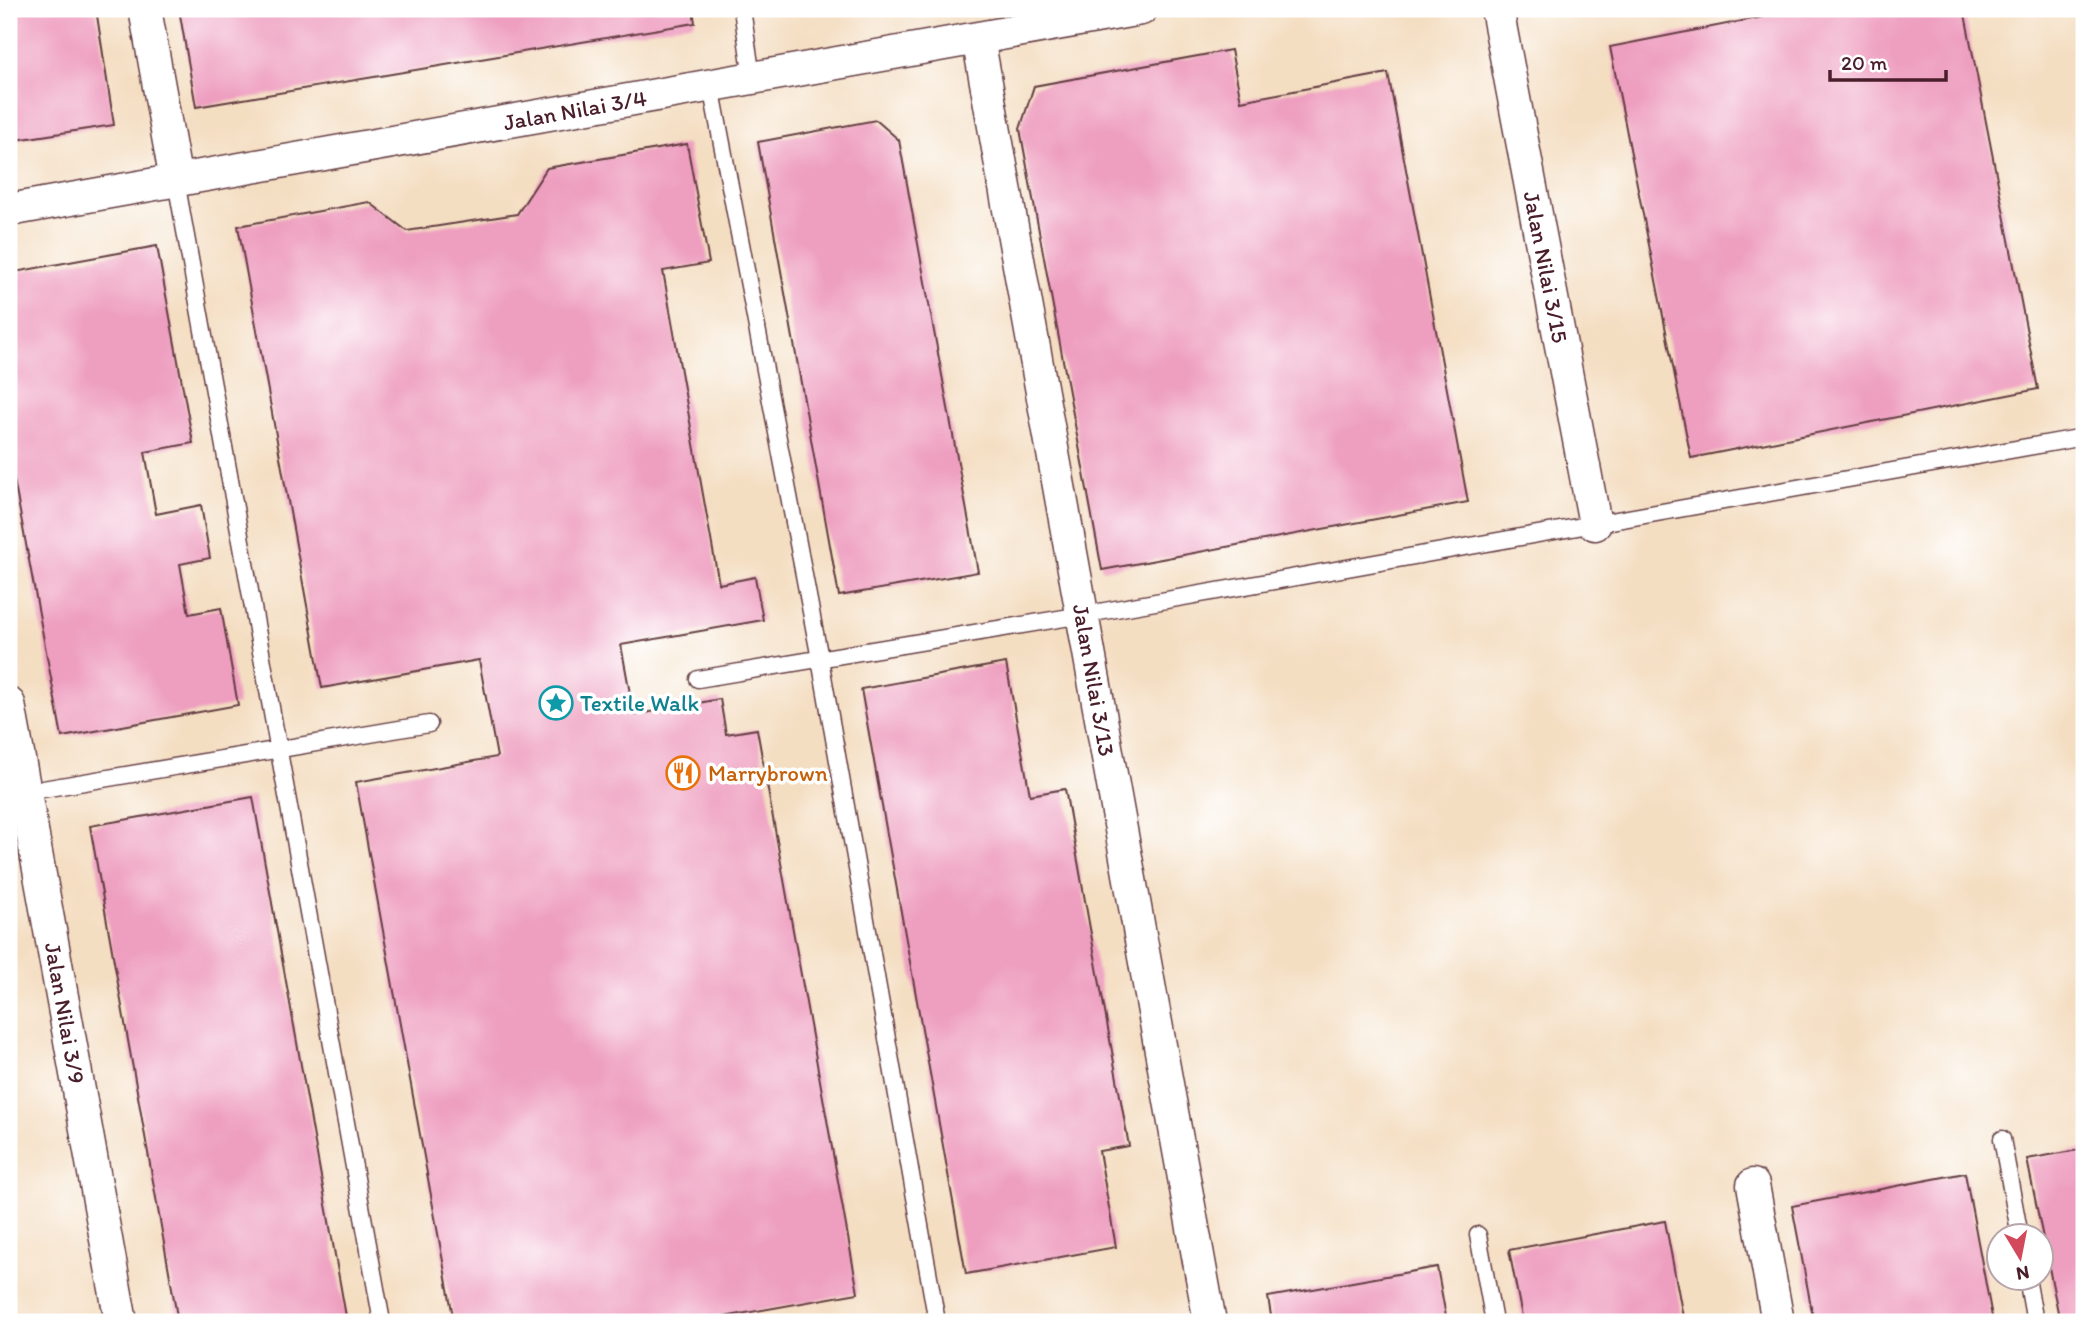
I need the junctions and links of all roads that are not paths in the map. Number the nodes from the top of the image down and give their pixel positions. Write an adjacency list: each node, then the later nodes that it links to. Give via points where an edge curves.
1 (145, 9): 8 (street)
2 (742, 9): 6 (lane)
3 (1141, 9): 5 (street, Jalan Nilai 3/4)
4 (1497, 9): 11 (street, Jalan Nilai 3/15)
5 (978, 38): 6 (street, Jalan Nilai 3/4); 12 (street, Jalan Nilai 3/13)
6 (752, 78): 7 (street, Jalan Nilai 3/4)
7 (711, 86): 8 (street, Jalan Nilai 3/4); 13 (lane)
8 (176, 180): 9 (street, Jalan Nilai 3/4); 17 (lane)
9 (9, 210)
10 (2084, 438): 11 (lane)
11 (1594, 524): 12 (lane)
12 (1082, 615): 13 (lane); 27 (street, Jalan Nilai 3/13)
13 (820, 659): 14 (lane); 26 (lane)
14 (698, 679)
15 (9, 704): 18 (street, Jalan Nilai 3/9)
16 (429, 724): 17 (lane)
17 (279, 749): 18 (lane); 25 (lane)
18 (25, 792): 24 (street, Jalan Nilai 3/9)
19 (2002, 1139): 21 (lane)
20 (1754, 1185): 29 (street)
21 (2017, 1222)
22 (1478, 1234): 28 (lane)
23 (2029, 1292): 30 (lane)
24 (121, 1322)
25 (382, 1322)
26 (937, 1322)
27 (1210, 1322)
28 (1494, 1322)
29 (1778, 1322)
30 (2035, 1322)

